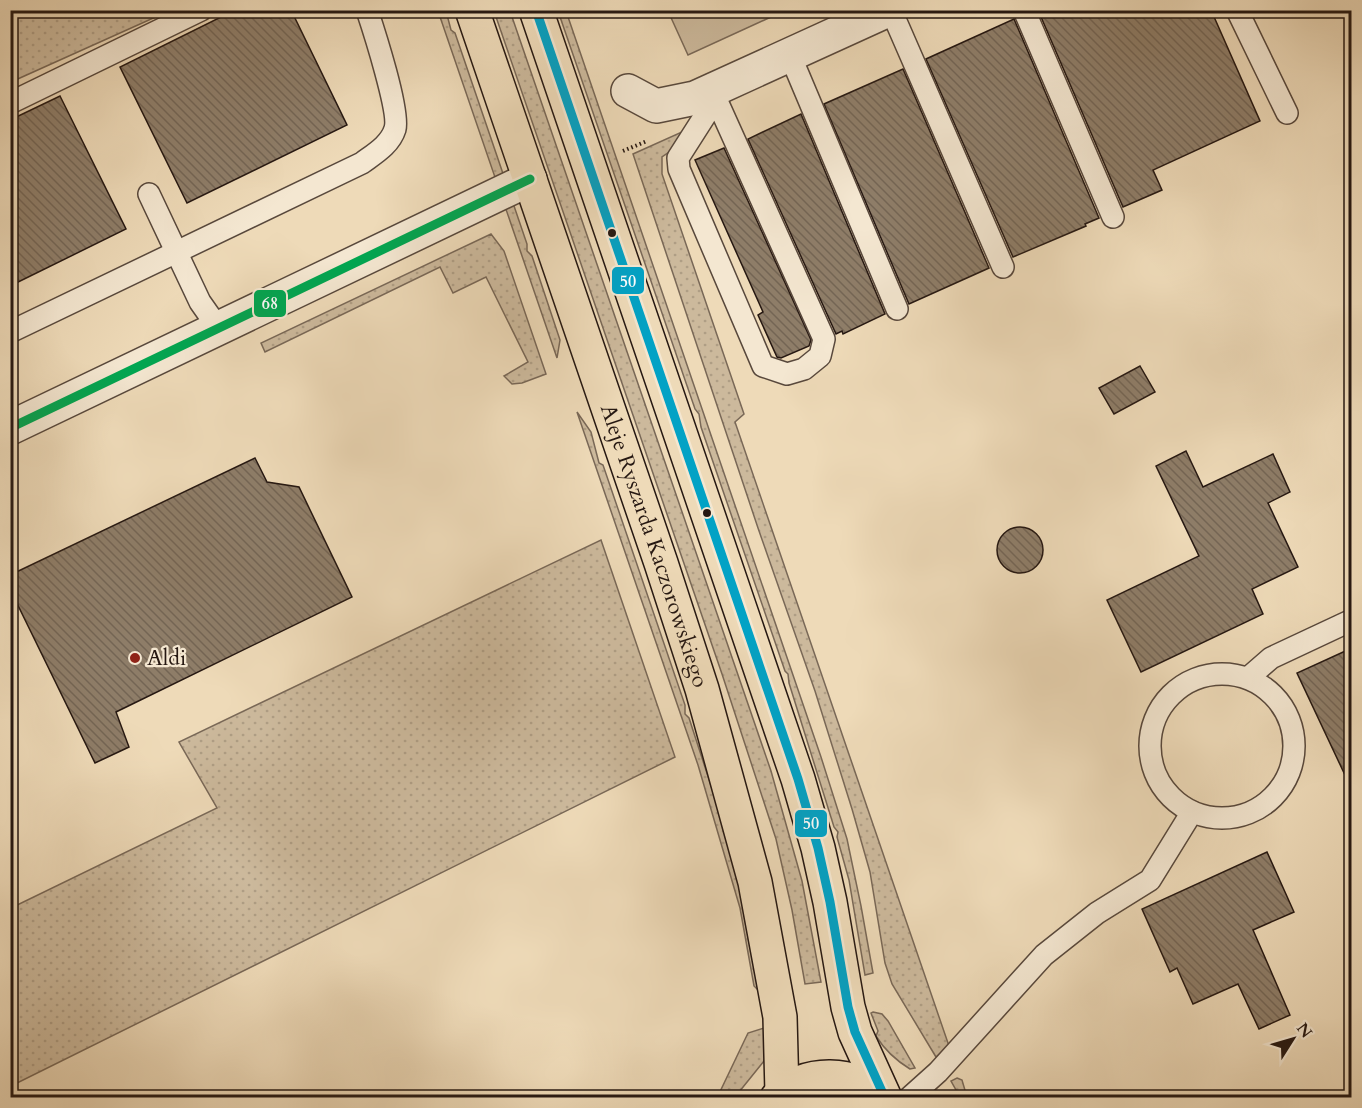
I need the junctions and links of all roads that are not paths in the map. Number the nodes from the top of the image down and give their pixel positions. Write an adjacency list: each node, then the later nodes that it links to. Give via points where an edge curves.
1 (201, 10): 11 (lane)
2 (367, 10): 16 (lane, via 392,94 395,128 385,145 362,163)
3 (472, 10): 13 (main road, Aleje Ryszarda Kaczorowskiego)
4 (536, 10): 26 (main road, via 798,779 818,848 855,1032)
5 (889, 10): 8 (street); 17 (lane)
6 (1024, 10): 15 (lane)
7 (1237, 10): 12 (lane)
8 (790, 55): 10 (street); 18 (lane)
9 (628, 91): 10 (street, via 656,106)
10 (710, 92): 10 (lane, via 824,339 820,356 804,369 787,375 763,366 679,169 678,158 708,111)
11 (10, 103)
12 (1287, 113)
13 (530, 179): 19 (street); 25 (main road, Aleje Ryszarda Kaczorowskiego, via 702,689 741,829 778,999)
14 (149, 194): 16 (lane)
15 (1113, 217)
16 (177, 252): 19 (lane, via 200,302); 20 (lane)
17 (1003, 267)
18 (897, 309)
19 (219, 329): 21 (street)
20 (10, 332)
21 (10, 428)
22 (1352, 620): 23 (lane, via 1271,658)
23 (1248, 678): 24 (lane, via 1223,674 1199,677 1177,689 1161,707 1151,730 1150,754 1157,778 1171,798); 24 (lane, via 1267,690 1283,708 1292,729 1294,752 1288,774 1276,793 1258,808 1237,817 1214,818)
24 (1192, 812): 27 (lane, via 1150,880 1097,913 1044,955 938,1072)
25 (779, 1095): 26 (main road, via 807,1080 836,1076 862,1084)
26 (884, 1098)
27 (909, 1098)

